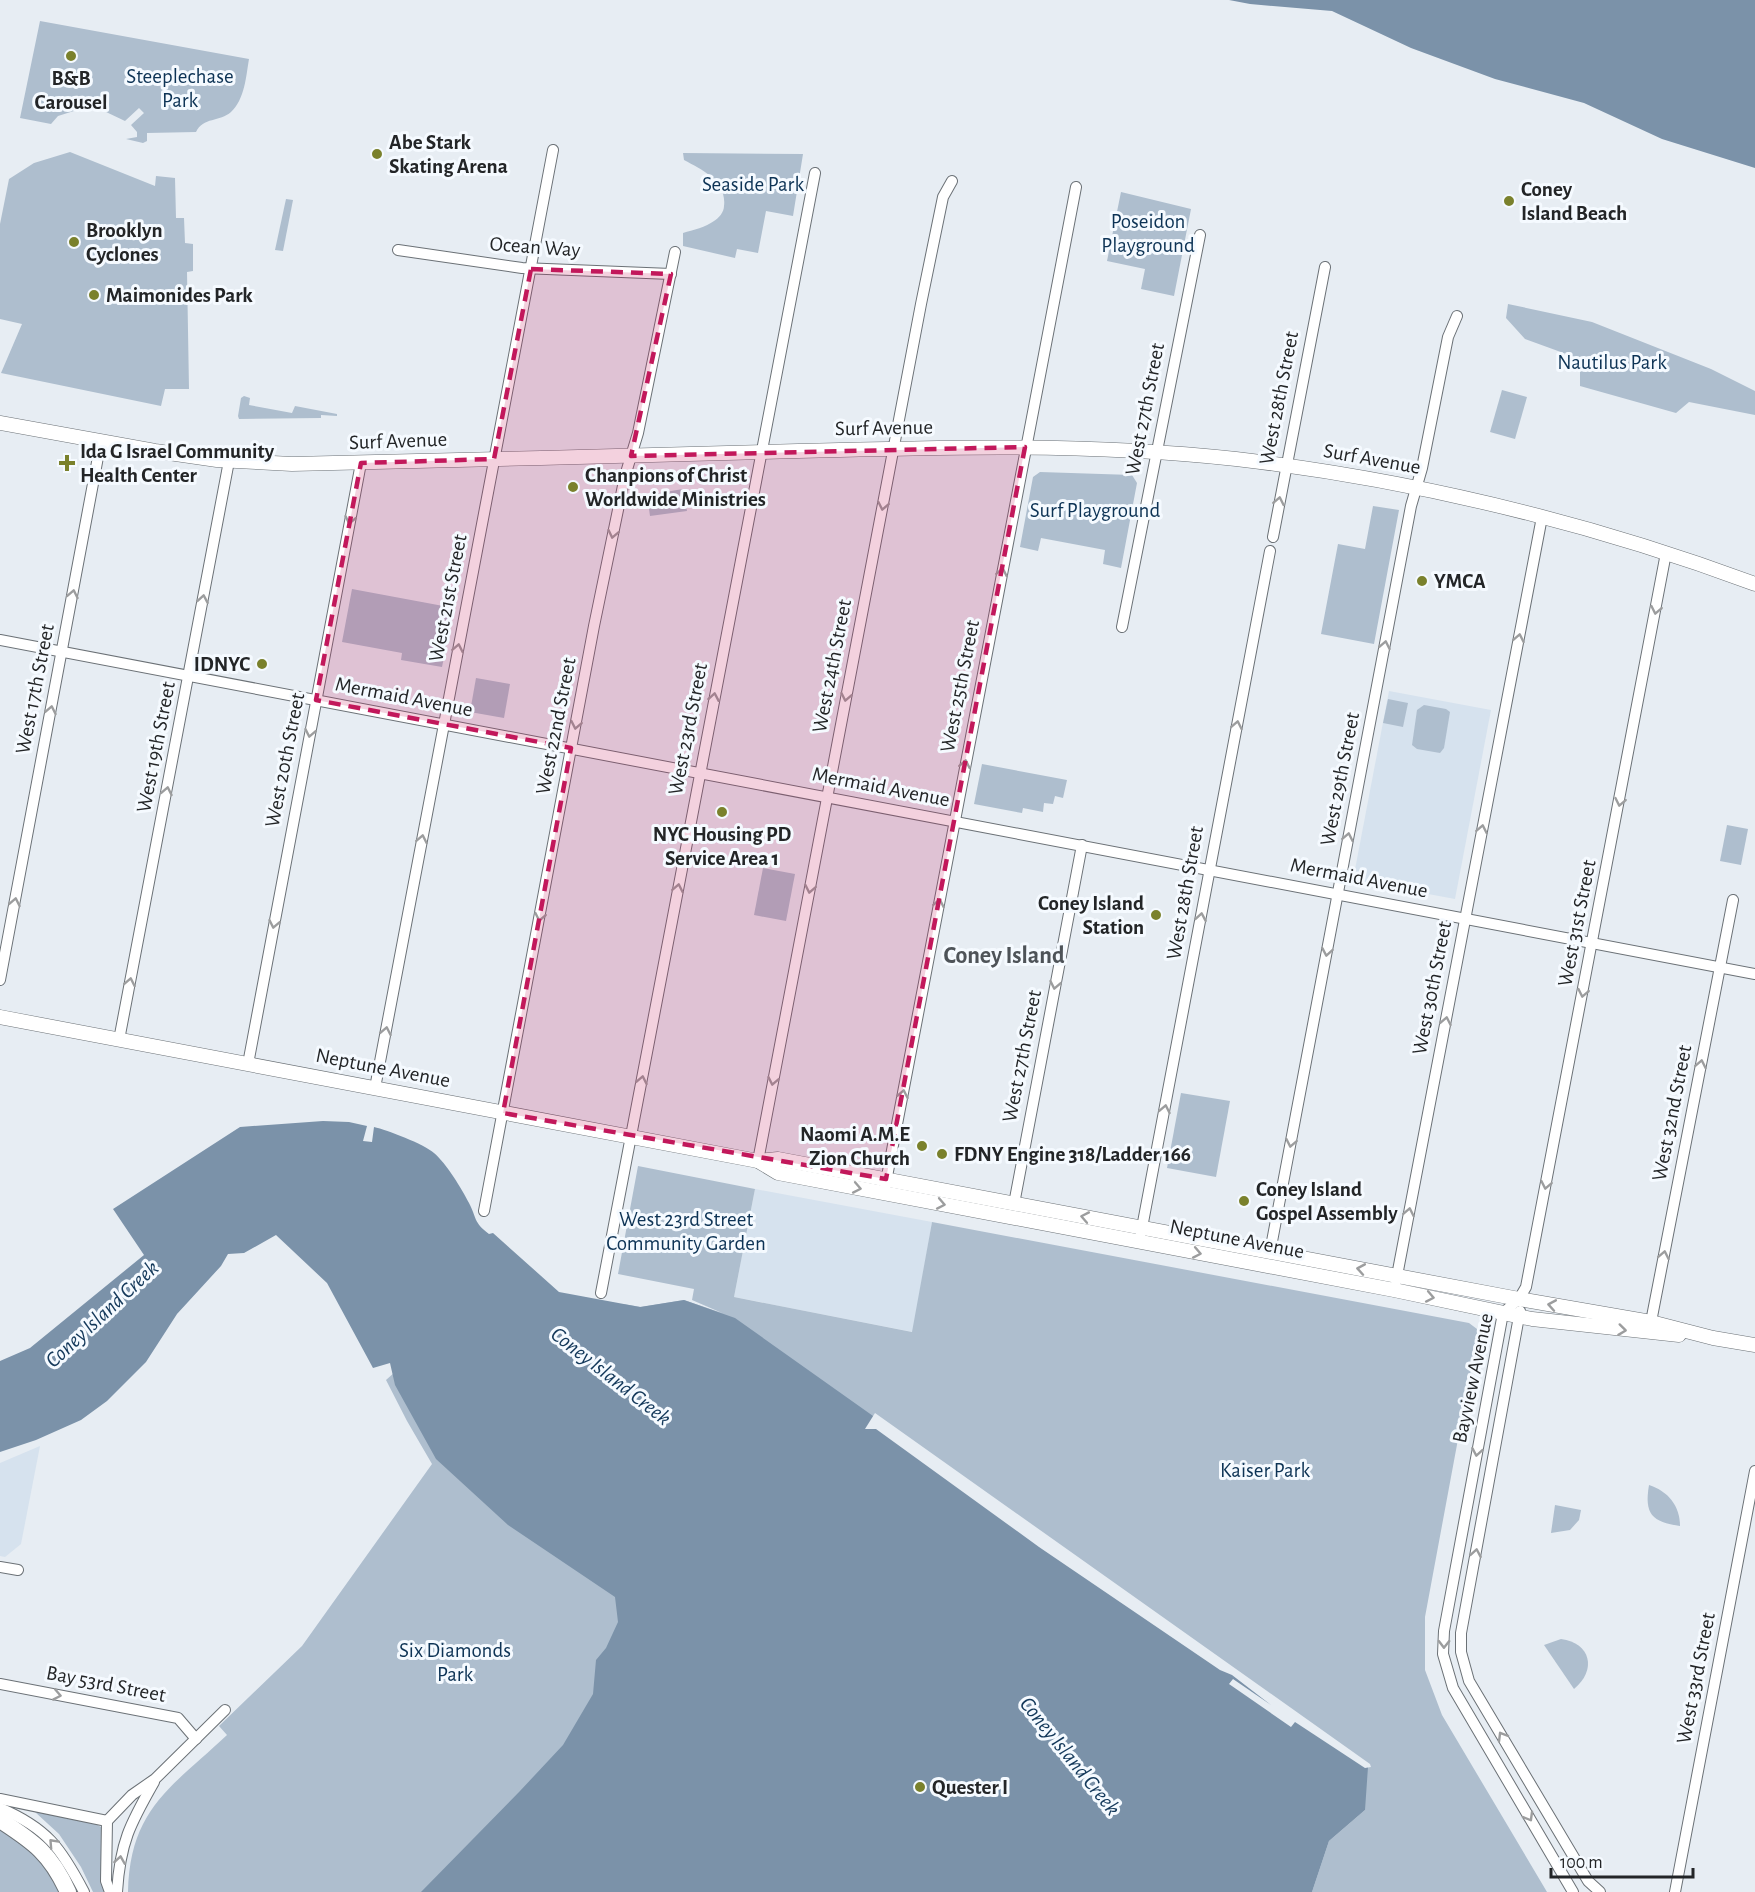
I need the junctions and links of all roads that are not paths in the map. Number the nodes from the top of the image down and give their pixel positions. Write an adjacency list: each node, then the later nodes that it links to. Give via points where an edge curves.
1 (553, 150): 9 (street, West 21st Street)
2 (815, 173): 16 (street, West 23rd Street)
3 (952, 181): 15 (street, West 24th Street, via 943,197)
4 (1076, 187): 14 (street, West 25th Street)
5 (1200, 235): 17 (street, West 27th Street)
6 (398, 250): 9 (street, Ocean Way)
7 (675, 252): 10 (street, West 22nd Street)
8 (1324, 267): 22 (street, West 28th Street)
9 (531, 269): 10 (street, Ocean Way); 19 (street, West 21st Street)
10 (670, 274): 18 (street, West 22nd Street)
11 (1457, 316): 23 (street, West 29th Street, via 1448,337)
12 (0, 423): 13 (main road, Surf Avenue)
13 (101, 441): 20 (main road, Surf Avenue); 31 (street, West 17th Street, one-way to 13)
14 (1025, 447): 15 (main road, Surf Avenue); 17 (main road, Surf Avenue); 38 (street, West 25th Street, one-way to 14)
15 (893, 448): 16 (main road, Surf Avenue); 37 (street, West 24th Street, one-way to 37)
16 (760, 452): 18 (main road, Surf Avenue); 36 (street, West 23rd Street, one-way to 16)
17 (1157, 453): 22 (main road, Surf Avenue); 29 (street, West 27th Street)
18 (631, 456): 19 (main road, Surf Avenue); 35 (street, West 22nd Street, one-way to 35)
19 (494, 459): 21 (main road, Surf Avenue); 34 (street, West 21st Street, one-way to 19)
20 (229, 461): 21 (main road, Surf Avenue); 32 (street, West 19th Street, one-way to 20)
21 (361, 463): 33 (street, West 20th Street, one-way to 33)
22 (1287, 466): 23 (main road, Surf Avenue); 25 (street, West 28th Street, one-way to 22)
23 (1417, 488): 24 (main road, Surf Avenue); 41 (street, West 29th Street, one-way to 23)
24 (1542, 517): 27 (main road, Surf Avenue); 43 (street, West 30th Street, one-way to 24)
25 (1273, 537)
26 (1270, 551): 40 (street, West 28th Street, one-way to 26)
27 (1666, 552): 28 (main road, Surf Avenue); 44 (street, West 31st Street, one-way to 44)
28 (1755, 584)
29 (1122, 627)
30 (0, 640): 31 (street, Mermaid Avenue)
31 (62, 651): 32 (street, Mermaid Avenue); 47 (street, West 17th Street, one-way to 31)
32 (189, 676): 33 (street, Mermaid Avenue); 49 (street, West 19th Street, one-way to 32)
33 (316, 700): 34 (street, Mermaid Avenue); 50 (street, West 20th Street, one-way to 50)
34 (444, 724): 35 (street, Mermaid Avenue); 51 (street, West 21st Street, one-way to 34)
35 (572, 748): 36 (street, Mermaid Avenue); 52 (street, West 22nd Street, one-way to 52)
36 (700, 773): 37 (street, Mermaid Avenue); 53 (street, West 23rd Street, one-way to 36)
37 (827, 797): 38 (street, Mermaid Avenue); 54 (street, West 24th Street, one-way to 54)
38 (955, 821): 39 (street, Mermaid Avenue); 55 (street, West 25th Street, one-way to 38)
39 (1082, 845): 40 (street, Mermaid Avenue); 56 (street, West 27th Street, one-way to 56)
40 (1209, 870): 41 (street, Mermaid Avenue); 58 (street, West 28th Street, one-way to 40)
41 (1337, 894): 43 (street, Mermaid Avenue); 59 (street, West 29th Street, one-way to 59)
42 (1733, 900): 45 (street, West 32nd Street)
43 (1465, 918): 44 (street, Mermaid Avenue); 60 (street, West 30th Street, one-way to 43)
44 (1593, 943): 45 (street, Mermaid Avenue); 63 (street, West 31st Street, one-way to 63, via 1526,1287)
45 (1719, 967): 46 (street, Mermaid Avenue); 66 (street, West 32nd Street, one-way to 45)
46 (1755, 974)
47 (0, 980)
48 (0, 1017): 49 (main road, Neptune Avenue)
49 (119, 1040): 50 (main road, Neptune Avenue)
50 (248, 1064): 51 (main road, Neptune Avenue)
51 (375, 1088): 52 (main road, Neptune Avenue)
52 (503, 1113): 53 (main road, Neptune Avenue); 57 (street, West 22nd Street)
53 (631, 1138): 54 (main road, Neptune Avenue); 62 (street, West 23rd Street)
54 (758, 1161): 55 (main road, Neptune Avenue, via 778,1159)
55 (885, 1186): 56 (main road, Neptune Avenue); 58 (main road, Neptune Avenue, one-way to 58)
56 (1014, 1204): 58 (main road, Neptune Avenue, one-way to 56)
57 (484, 1211)
58 (1141, 1235): 59 (main road, Neptune Avenue); 61 (main road, Neptune Avenue, one-way to 61)
59 (1270, 1252): 60 (main road, Neptune Avenue, one-way to 59)
60 (1397, 1275): 61 (street, West 30th Street); 63 (main road, Neptune Avenue)
61 (1394, 1290): 64 (main road, Neptune Avenue, one-way to 64)
62 (601, 1293)
63 (1519, 1299): 64 (street, Bayview Avenue); 65 (street, Bayview Avenue); 66 (main road, Neptune Avenue, one-way to 63)
64 (1503, 1312): 65 (main road, Neptune Avenue); 83 (street, Bayview Avenue, one-way to 83, via 1443,1654 1453,1688)
65 (1520, 1317): 66 (main road, Neptune Avenue, one-way to 66); 84 (street, Bayview Avenue, one-way to 65, via 1588,1881 1469,1681 1461,1652 1461,1633)
66 (1650, 1328): 67 (main road, Neptune Avenue)
67 (1755, 1345)
68 (1755, 1471): 85 (street, West 33rd Street)
69 (0, 1567): 70 (street)
70 (18, 1570)
71 (0, 1684): 73 (street, Bay 53rd Street, one-way to 73, via 178,1718)
72 (225, 1710): 73 (street)
73 (196, 1739): 74 (street)
74 (155, 1779): 78 (street); 82 (street, one-way to 74, via 123,1842)
75 (0, 1799): 78 (street)
76 (0, 1808): 80 (street, one-way to 76, via 51,1839 23,1818)
77 (0, 1820): 79 (highway, via 31,1839 58,1869)
78 (106, 1821): 81 (street, via 106,1881)
79 (68, 1892)
80 (84, 1892)
81 (111, 1892)
82 (117, 1892)
83 (1573, 1892)
84 (1600, 1892)
85 (1675, 1892)

